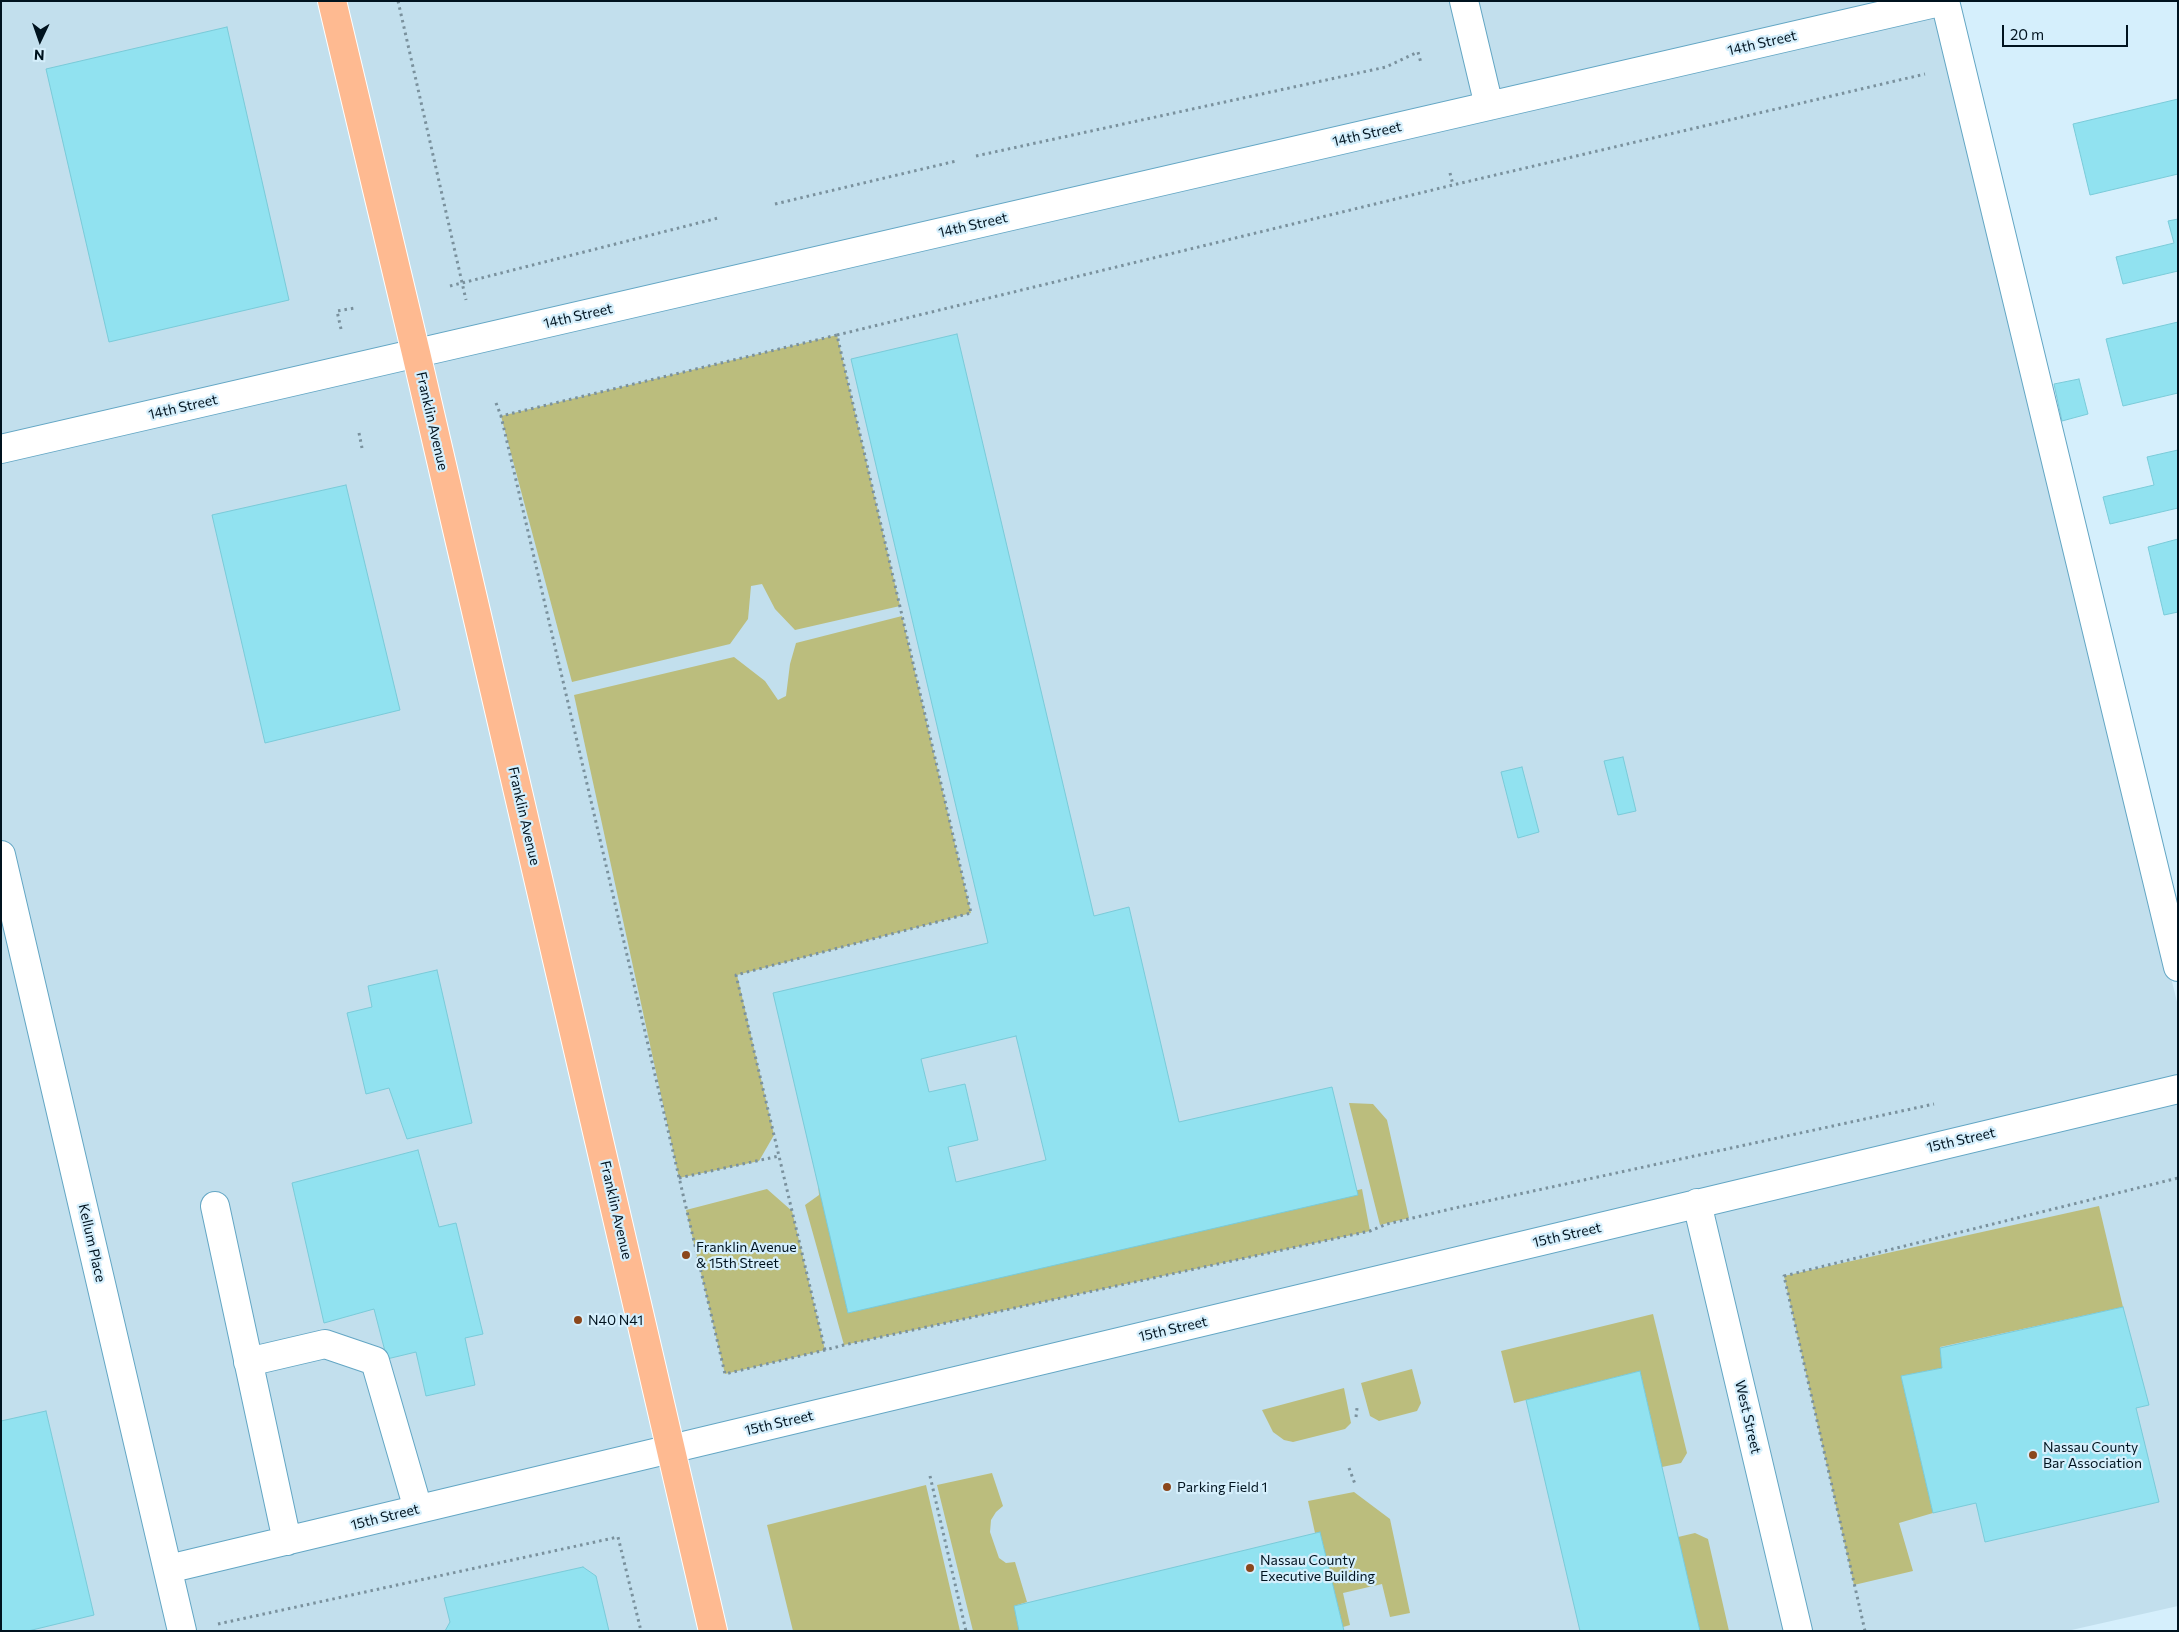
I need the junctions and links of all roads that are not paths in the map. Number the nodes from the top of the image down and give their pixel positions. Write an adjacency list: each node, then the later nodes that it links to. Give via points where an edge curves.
1 (332, 1): 5 (main road, Franklin Avenue)
2 (1464, 1): 4 (street)
3 (1945, 1): 4 (street, 14th Street); 8 (street)
4 (1488, 106): 5 (street, 14th Street)
5 (416, 353): 6 (street, 14th Street); 13 (main road, Franklin Avenue)
6 (1, 449)
7 (1, 855): 16 (street, Kellum Place)
8 (2178, 967)
9 (2178, 1089): 10 (street, 15th Street)
10 (1696, 1204): 13 (street, 15th Street); 19 (street, West Street)
11 (215, 1206): 12 (street)
12 (248, 1362): 14 (street, via 326,1344 375,1361); 15 (street)
13 (671, 1448): 14 (street, 15th Street); 18 (main road, Franklin Avenue)
14 (418, 1509): 15 (street, 15th Street)
15 (287, 1541): 16 (street, 15th Street)
16 (168, 1569): 17 (street, Kellum Place)
17 (182, 1631)
18 (713, 1631)
19 (1798, 1631)

